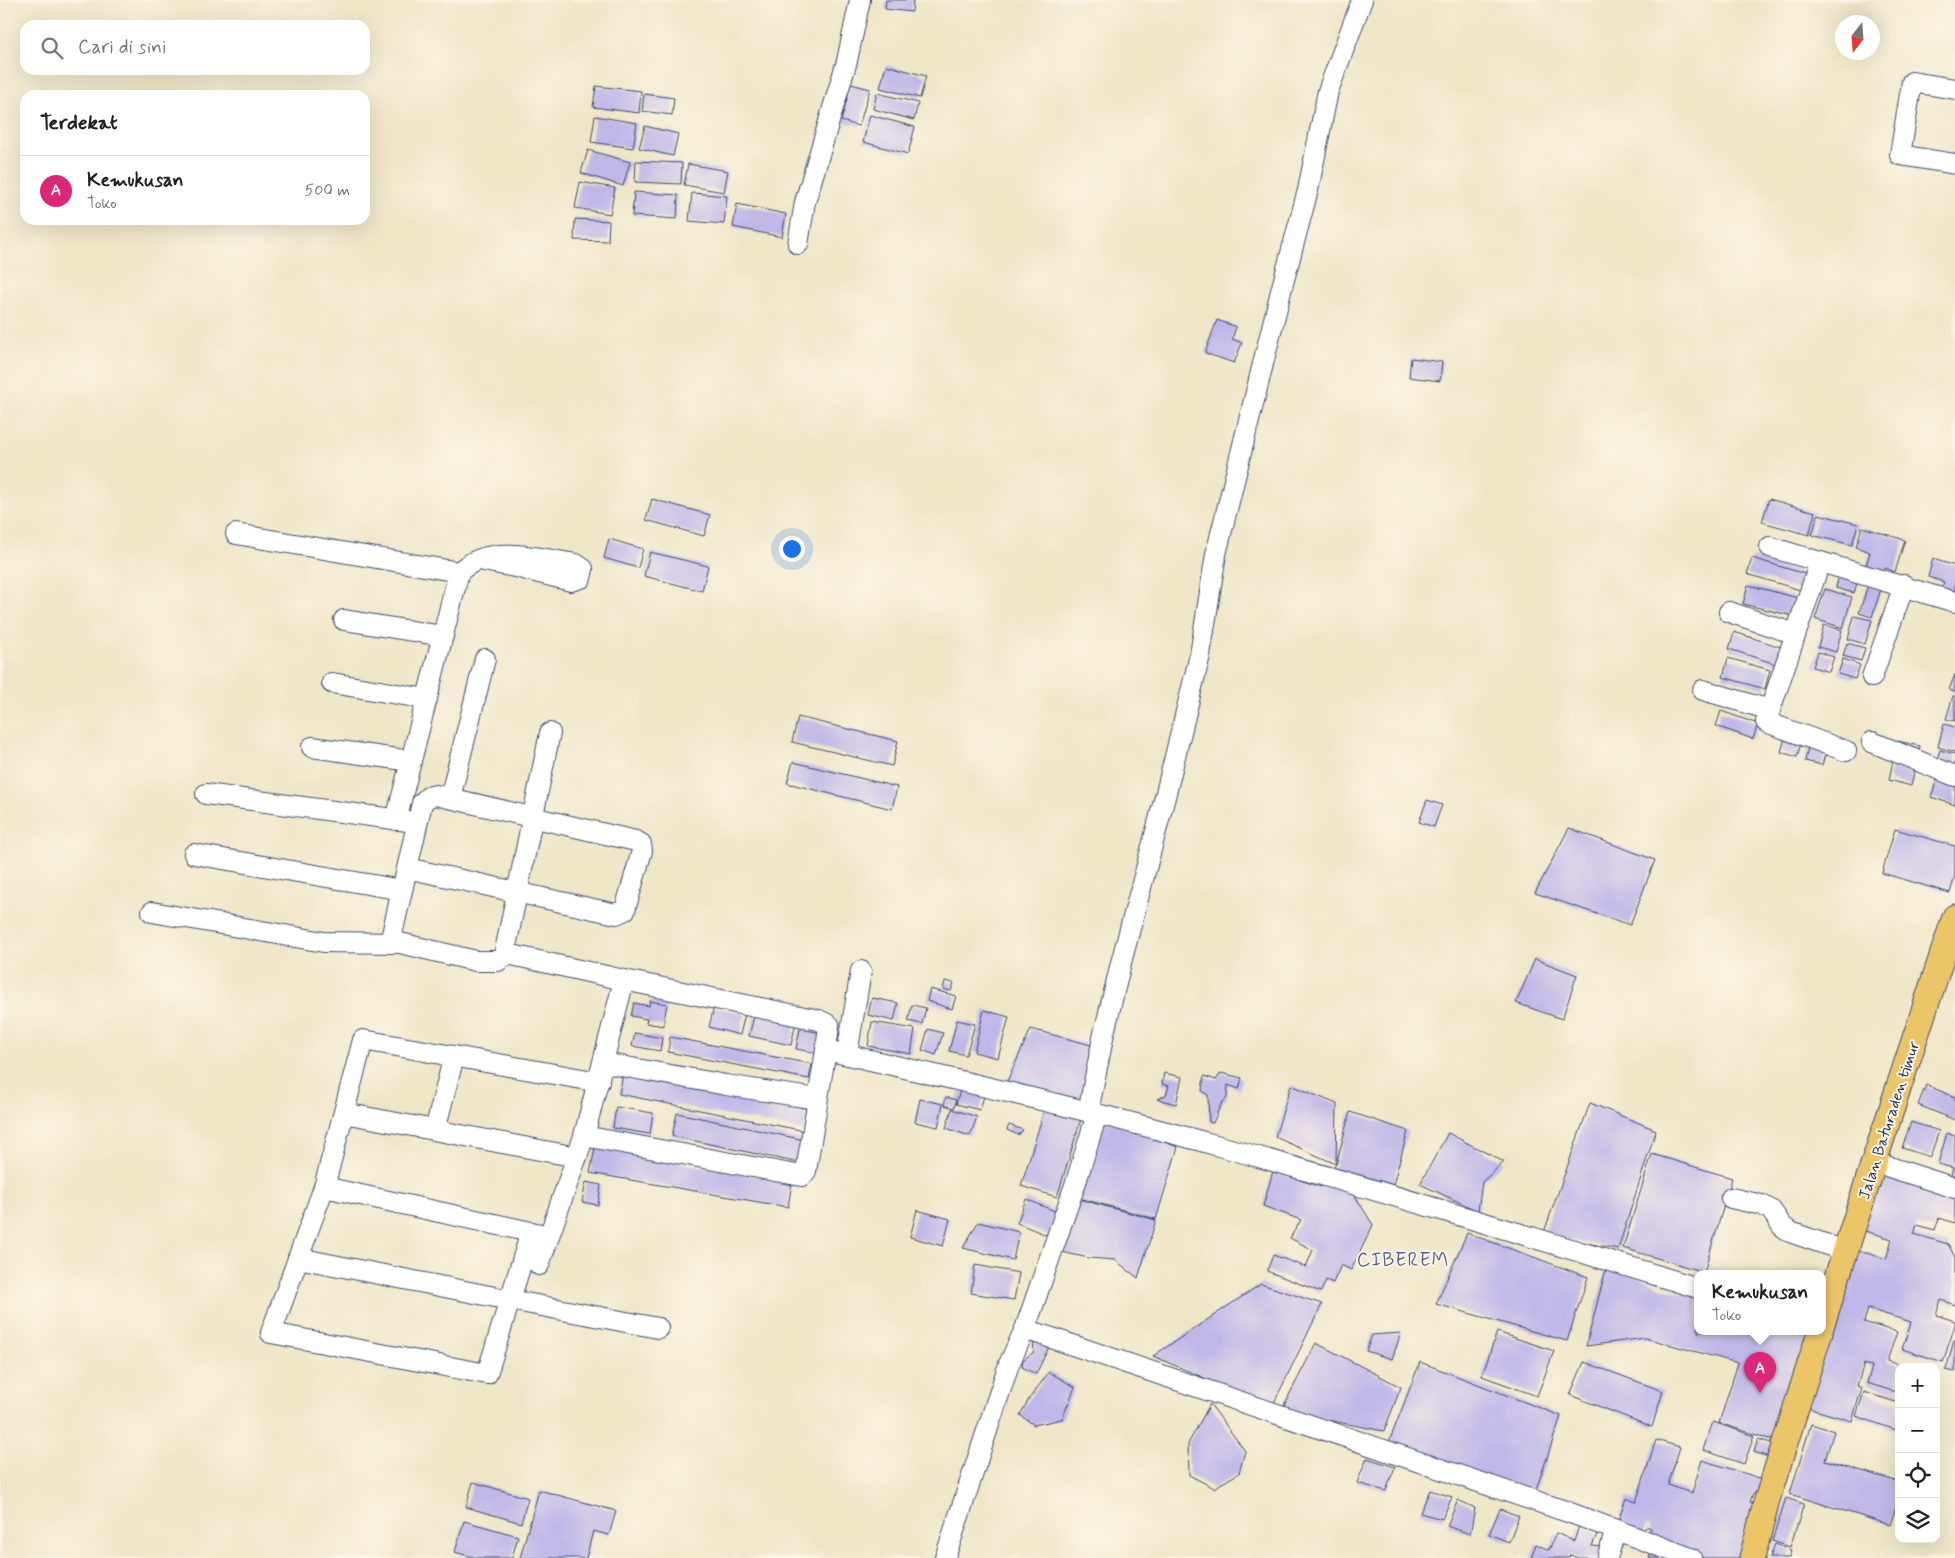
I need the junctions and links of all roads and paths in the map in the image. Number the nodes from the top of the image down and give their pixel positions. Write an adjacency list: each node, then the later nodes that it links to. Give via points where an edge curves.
1 (860, 0): 5 (street, via 847,61 806,202)
2 (1362, 0): 51 (street, via 1328,91 1308,190 1216,554 1200,655 1122,959)
3 (1955, 89): 4 (street, via 1912,82 1900,155)
4 (1955, 164)
5 (798, 244)
6 (236, 534): 10 (street)
7 (1770, 547): 9 (street)
8 (479, 560): 10 (street)
9 (1820, 562): 11 (street); 15 (street)
10 (459, 572): 16 (street)
11 (1904, 585): 12 (street); 18 (street)
12 (1955, 602)
13 (1728, 612): 15 (street)
14 (344, 620): 16 (street)
15 (1795, 634): 22 (street)
16 (443, 636): 21 (street)
17 (484, 658): 30 (street)
18 (1872, 677)
19 (332, 683): 21 (street)
20 (1703, 690): 22 (street)
21 (426, 699): 27 (street)
22 (1770, 710): 26 (street, via 1766,722)
23 (550, 733): 31 (street)
24 (1872, 742): 28 (street)
25 (312, 747): 27 (street)
26 (1846, 751)
27 (411, 761): 32 (street)
28 (1955, 776)
29 (206, 794): 32 (street)
30 (450, 798): 31 (street); 33 (street, via 428,797 422,803)
31 (533, 816): 37 (street); 37 (street, via 636,841 642,851 622,913)
32 (396, 820): 33 (street)
33 (417, 822): 35 (street)
34 (194, 854): 36 (street)
35 (407, 868): 36 (street); 37 (street)
36 (402, 890): 40 (street)
37 (518, 891): 41 (street)
38 (152, 912): 40 (street, via 324,942)
39 (1955, 918): 55 (main road, Jalan Baturaden timur)
40 (390, 943): 41 (street, via 476,961 498,961)
41 (504, 956): 43 (street, via 512,955)
42 (861, 971): 45 (street)
43 (624, 980): 44 (street, via 819,1020 829,1025); 47 (street)
44 (826, 1050): 45 (street); 49 (street)
45 (847, 1054): 51 (street)
46 (454, 1056): 48 (street); 50 (street, via 363,1040); 52 (street)
47 (604, 1063): 48 (street); 49 (street)
48 (599, 1082): 53 (street)
49 (817, 1099): 53 (street, via 806,1171 802,1176)
50 (344, 1113): 52 (street); 56 (street)
51 (1092, 1113): 63 (street, via 1424,1205); 67 (street, via 1075,1185)
52 (435, 1130): 54 (street)
53 (584, 1136): 54 (street)
54 (577, 1157): 59 (street)
55 (1874, 1162): 57 (street); 60 (main road, Jalan Baturaden timur)
56 (324, 1187): 59 (street); 61 (street)
57 (1955, 1188)
58 (1731, 1198): 60 (street, via 1762,1205 1771,1210 1790,1232)
59 (540, 1234): 62 (street); 64 (street)
60 (1846, 1251): 65 (main road, Jalan Baturaden timur)
61 (298, 1258): 64 (street); 64 (street, via 271,1333 487,1374)
62 (539, 1265)
63 (1694, 1287)
64 (510, 1300): 66 (street)
65 (1826, 1312)
66 (658, 1328)
67 (1026, 1329): 69 (street); 70 (street, via 1008,1364)
68 (1819, 1335): 73 (main road)
69 (1616, 1530): 71 (street); 72 (street)
70 (945, 1558)
71 (1607, 1558)
72 (1691, 1558)
73 (1752, 1558)

